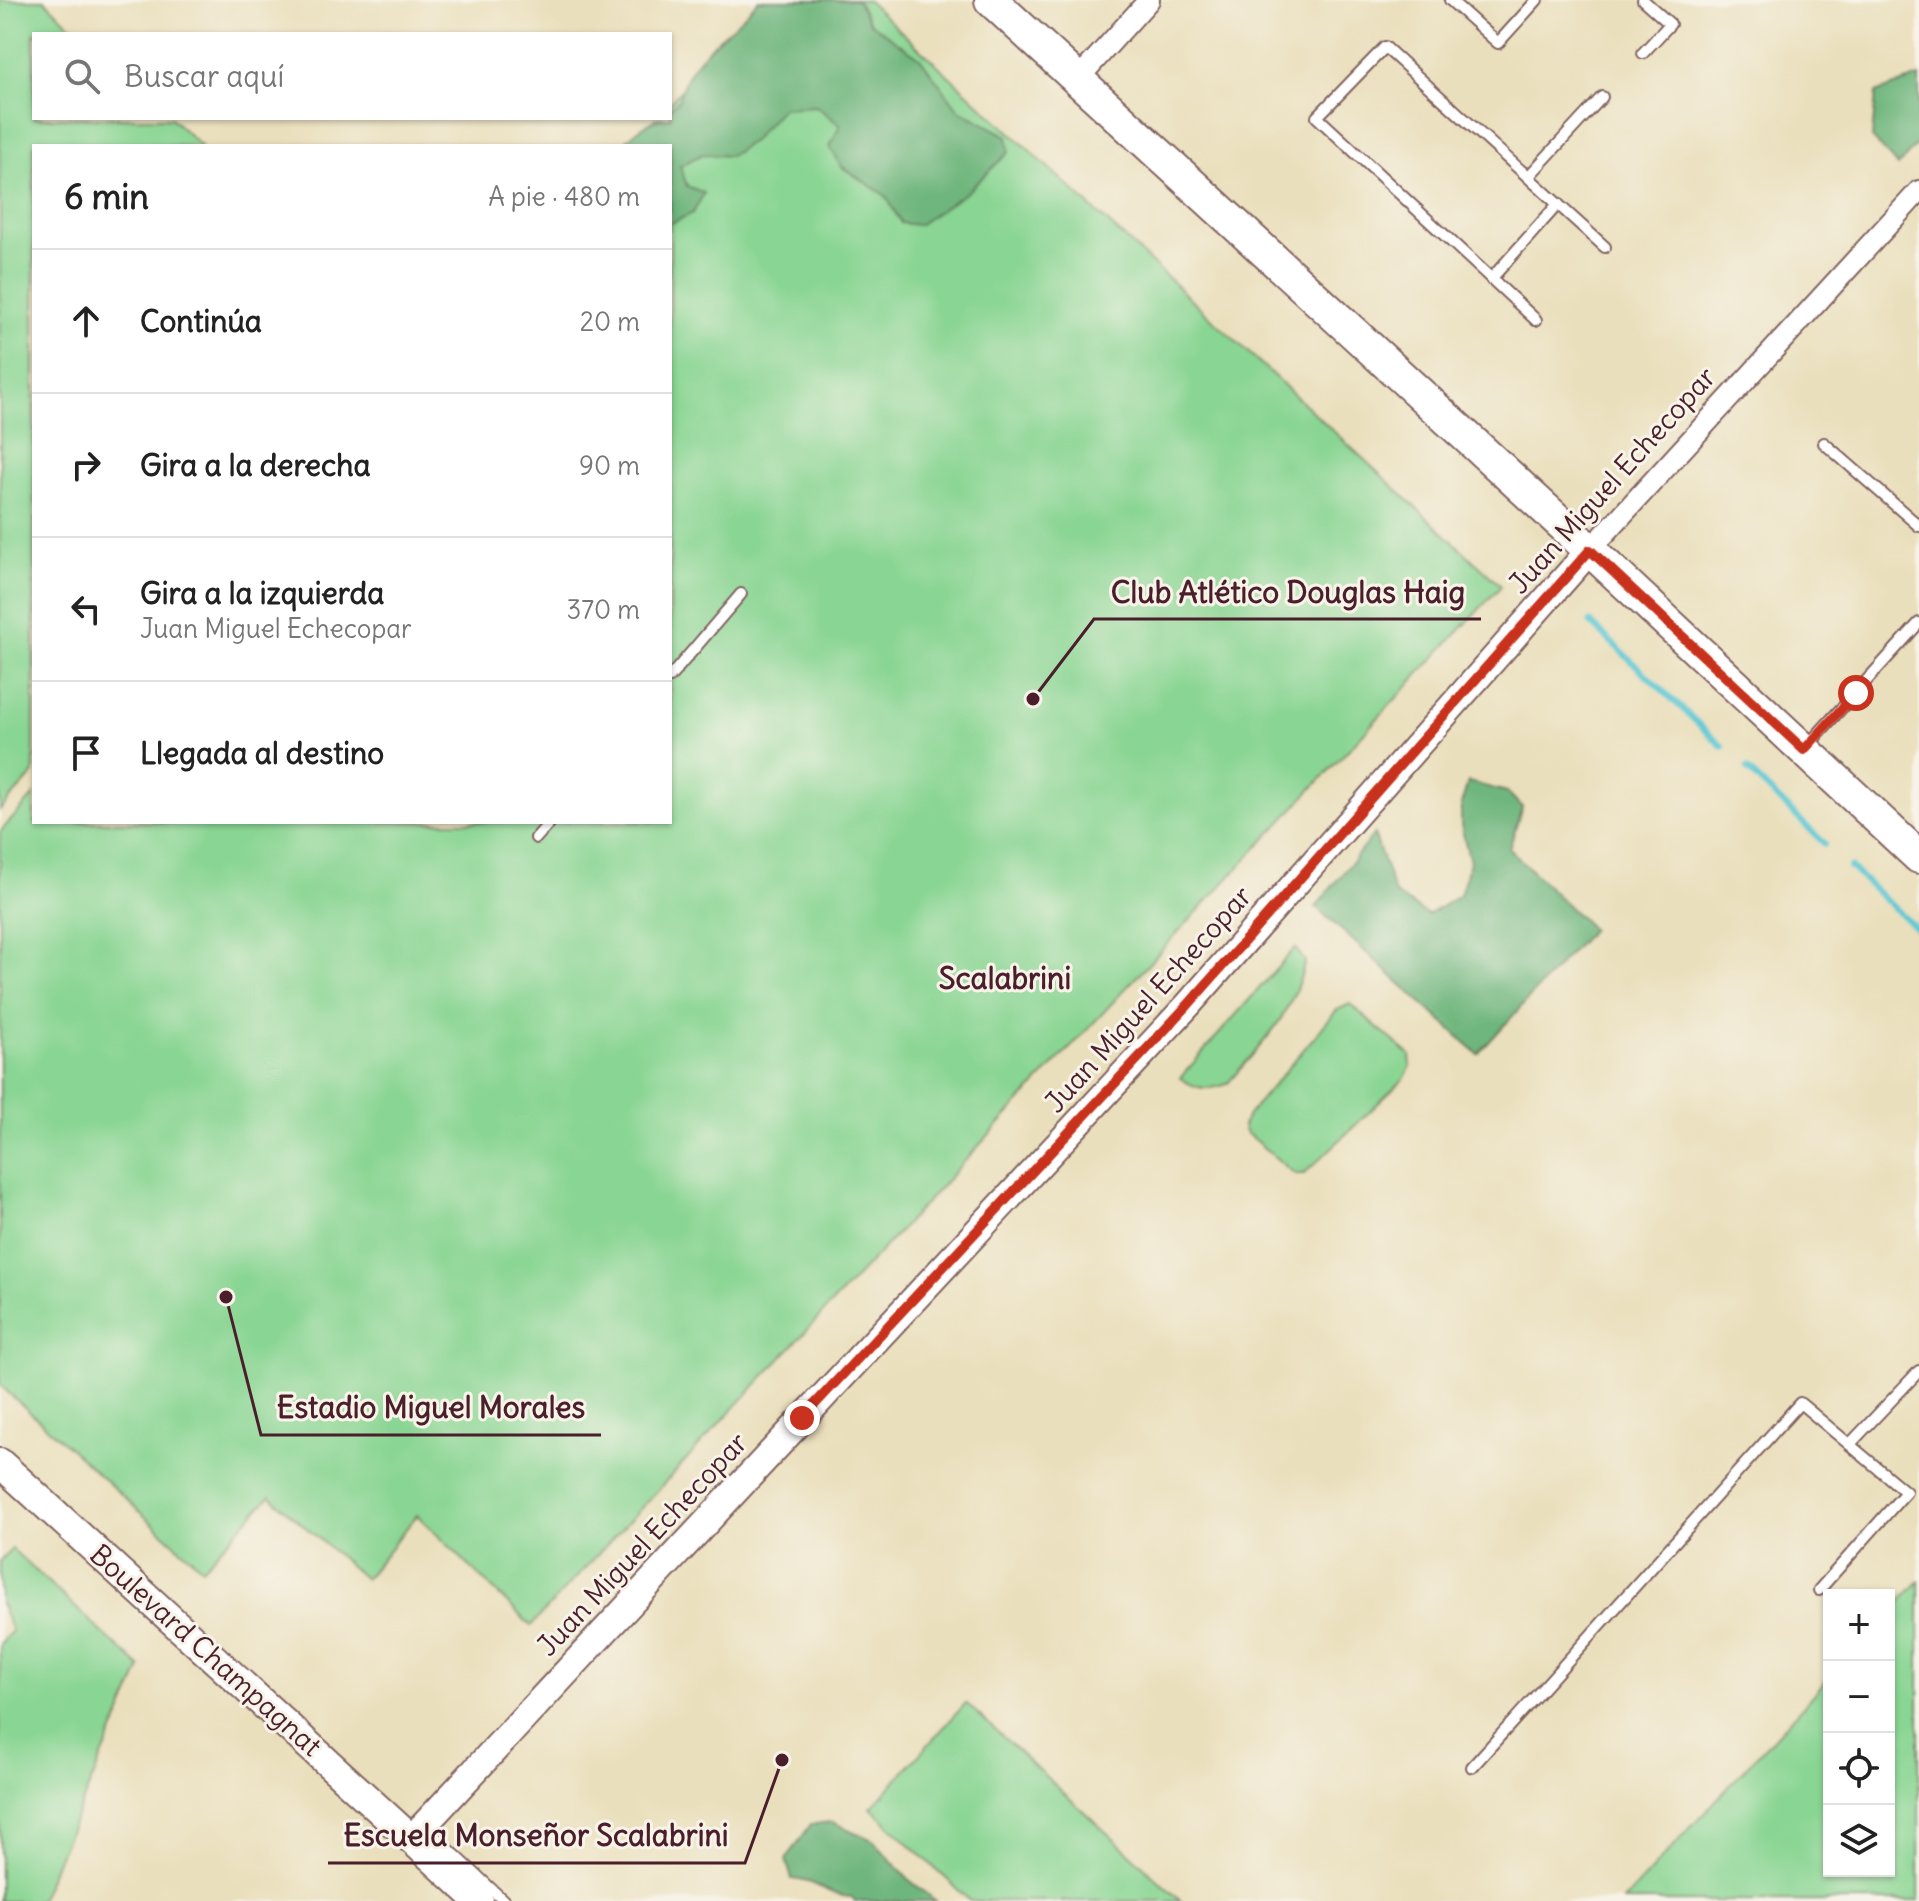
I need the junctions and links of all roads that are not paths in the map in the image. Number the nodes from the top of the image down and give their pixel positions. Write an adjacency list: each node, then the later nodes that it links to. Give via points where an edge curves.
1 (991, 0): 7 (main road)
2 (1149, 0): 7 (street)
3 (1450, 0): 4 (lane, via 1498,43)
4 (1537, 0)
5 (1643, 0): 6 (lane, via 1670,24)
6 (1643, 53)
7 (1077, 80): 17 (main road)
8 (1602, 97): 9 (lane)
9 (1528, 177): 11 (lane); 13 (lane, via 1385,47 1317,117)
10 (1919, 191): 17 (street, Juan Miguel Echecopar)
11 (1558, 204): 12 (lane); 13 (lane)
12 (1605, 247)
13 (1491, 279): 14 (lane)
14 (1536, 320)
15 (1824, 443): 16 (lane)
16 (1919, 526)
17 (1590, 550): 21 (main road); 30 (street, Juan Miguel Echecopar, via 1177,1017)
18 (741, 594): 20 (lane)
19 (1919, 623): 21 (lane)
20 (672, 675)
21 (1804, 750): 24 (main road)
22 (548, 824): 23 (lane)
23 (536, 838)
24 (1919, 857)
25 (1919, 1371): 26 (lane)
26 (1850, 1444): 28 (lane, via 1906,1492); 29 (lane, via 1800,1403)
27 (0, 1463): 30 (main road, Boulevard Champagnat)
28 (1819, 1590)
29 (1472, 1767)
30 (417, 1832): 31 (main road, Boulevard Champagnat); 32 (lane)
31 (479, 1901)
32 (504, 1901)

